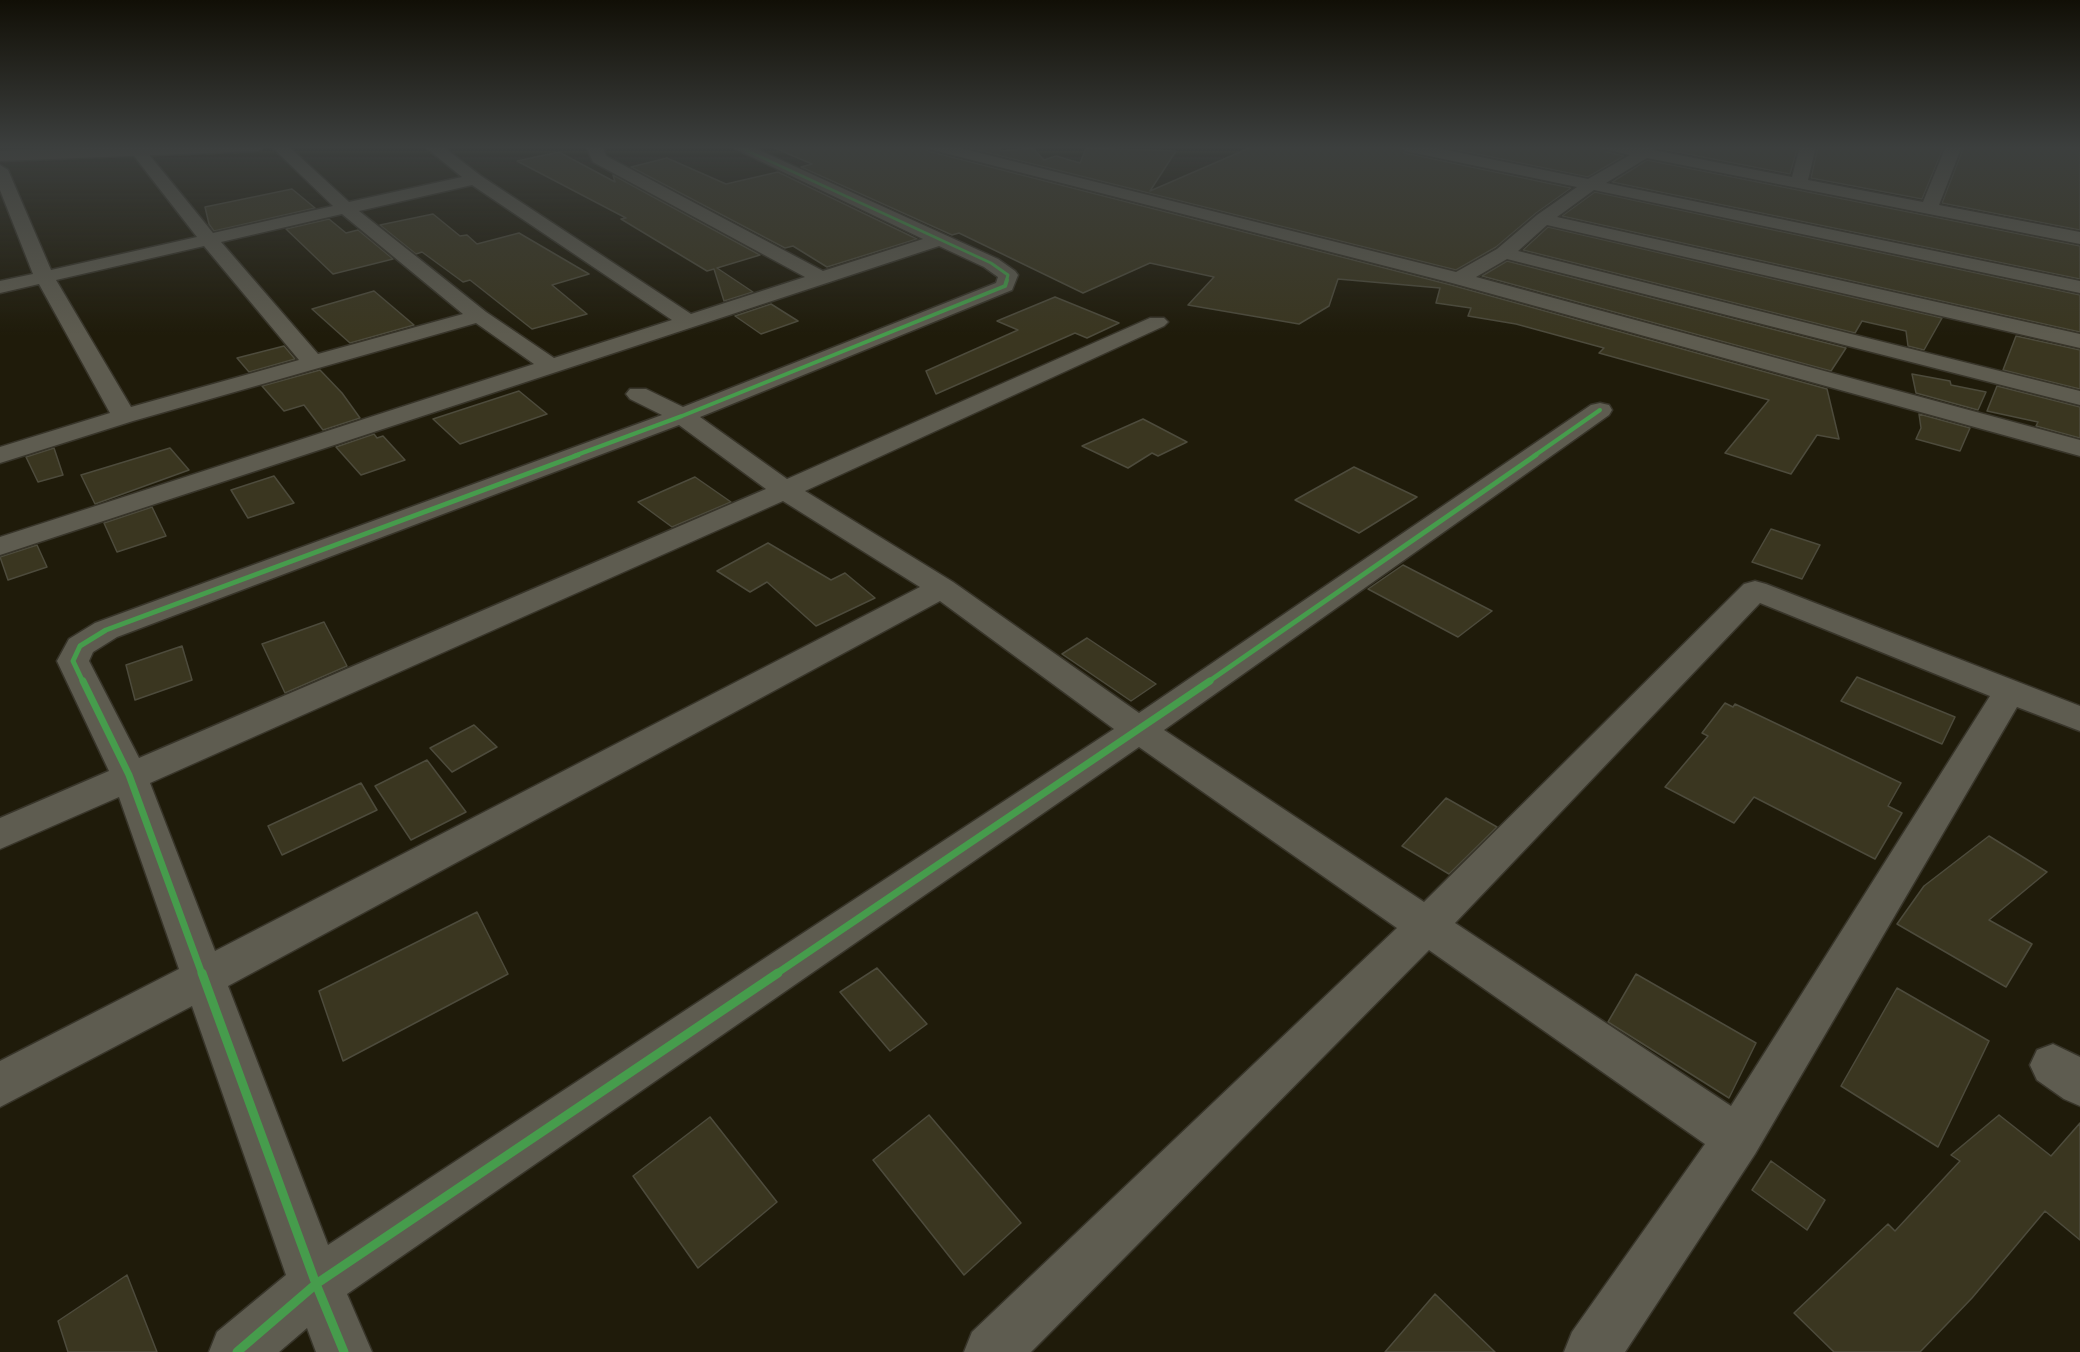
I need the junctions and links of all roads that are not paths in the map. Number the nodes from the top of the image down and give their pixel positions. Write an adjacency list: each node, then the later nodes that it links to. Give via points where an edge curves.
1 (16, 209): 19 (street)
2 (184, 209): 14 (street)
3 (346, 209): 14 (street); 25 (street)
4 (520, 209): 26 (street)
5 (692, 209): 20 (street)
6 (872, 209): 15 (street)
7 (1184, 209): 21 (street)
8 (1557, 209): 12 (street)
9 (1711, 209): 16 (street)
10 (1934, 209): 11 (street)
11 (1956, 214): 13 (street); 18 (street)
12 (1543, 219): 17 (street); 24 (street)
13 (2080, 238)
14 (209, 240): 19 (street); 30 (street)
15 (938, 240): 20 (street); 36 (street, via 991,262 1008,275 1005,286)
16 (1914, 252): 18 (street); 24 (street)
17 (1504, 254): 21 (street); 28 (street)
18 (1938, 257): 23 (street)
19 (44, 276): 22 (street); 35 (street)
20 (821, 278): 26 (street)
21 (1460, 279): 37 (street)
22 (0, 287)
23 (2080, 287)
24 (1887, 297): 28 (street); 29 (street)
25 (479, 316): 30 (street); 31 (street)
26 (688, 321): 31 (street)
27 (1157, 322): 39 (street)
28 (1871, 327): 33 (street)
29 (2080, 341)
30 (314, 364): 35 (street)
31 (550, 366): 40 (street)
32 (638, 394): 36 (street)
33 (2080, 398)
34 (1600, 410): 44 (street)
35 (124, 416): 38 (street)
36 (682, 416): 39 (street); 45 (street, via 106,630 80,646 74,661)
37 (2080, 448)
38 (0, 455)
39 (785, 490): 41 (street); 45 (street)
40 (0, 546)
41 (942, 588): 44 (street); 48 (street)
42 (2010, 692): 43 (street); 47 (street, via 1755,590); 50 (street)
43 (2080, 719)
44 (1139, 730): 47 (street); 51 (street)
45 (129, 775): 46 (street); 48 (street)
46 (0, 834)
47 (1426, 926): 50 (street); 54 (street)
48 (203, 977): 49 (street); 51 (street)
49 (0, 1085)
50 (1738, 1138): 55 (street)
51 (316, 1284): 52 (street); 53 (street)
52 (237, 1352)
53 (344, 1352)
54 (992, 1352)
55 (1592, 1352)

